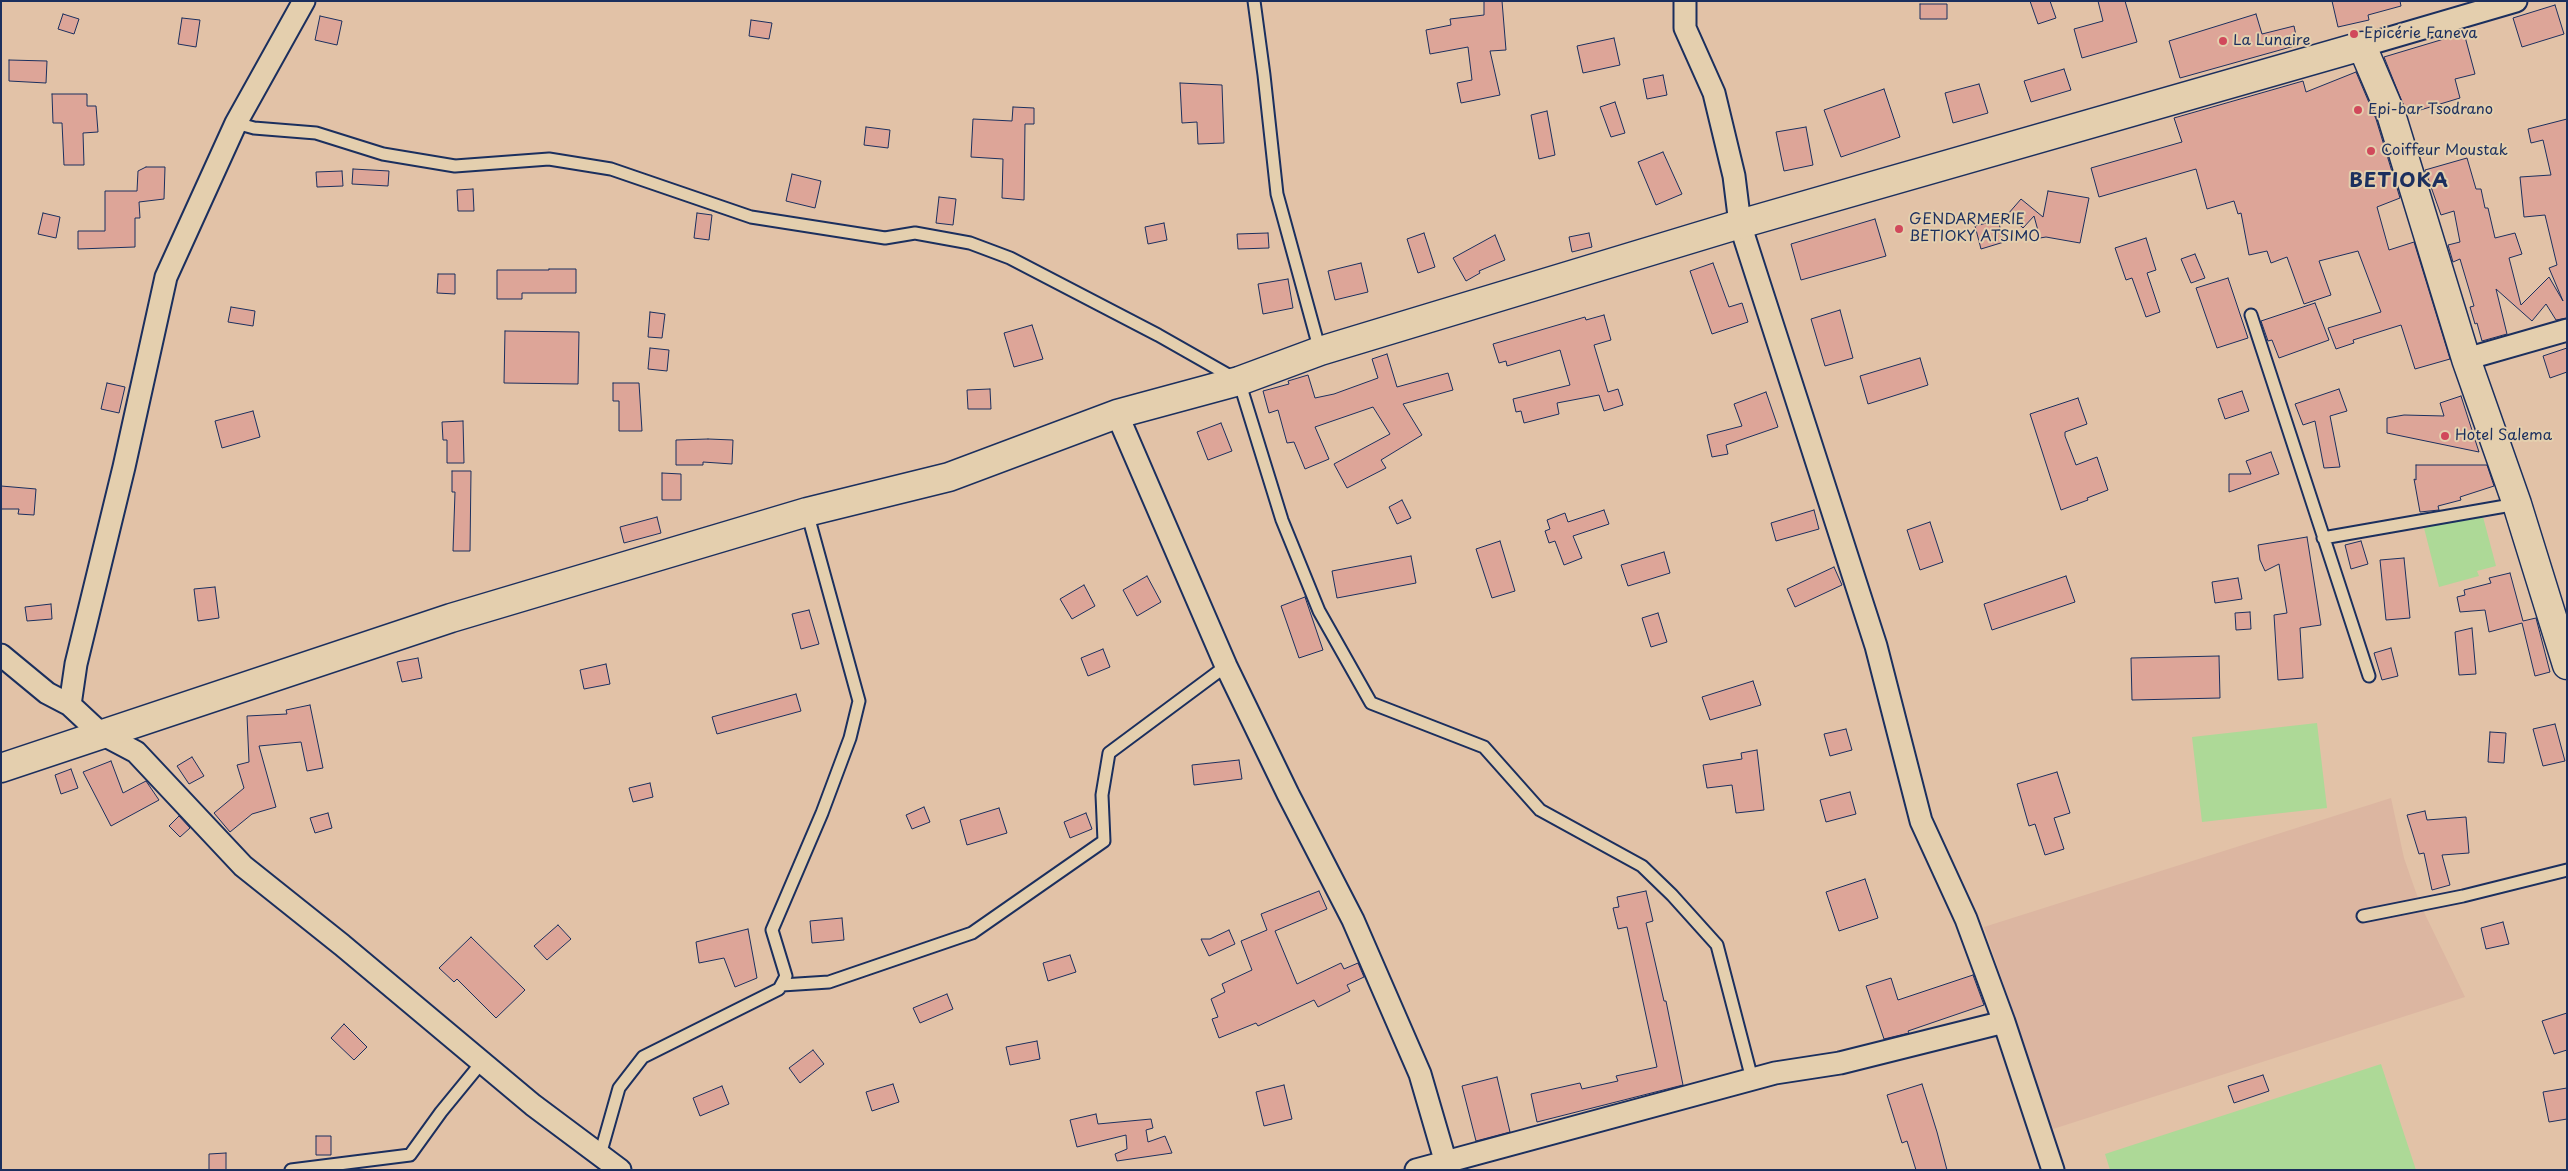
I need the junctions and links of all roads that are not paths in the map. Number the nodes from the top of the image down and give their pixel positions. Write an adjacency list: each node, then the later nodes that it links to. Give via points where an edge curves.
1 (304, 1): 6 (street)
2 (1254, 1): 10 (lane, via 1277,194)
3 (1685, 1): 7 (street, via 1685,28 1714,92 1734,176)
4 (2516, 1): 5 (street)
5 (2362, 46): 7 (main road); 11 (main road, via 2392,114)
6 (236, 124): 12 (lane, via 316,133 383,154 455,166 549,160 611,169 751,217 885,238 915,233 970,243 1010,258 1158,335); 21 (street, via 166,277 76,664)
7 (1740, 224): 10 (main road); 27 (street, via 1876,646 1921,821 1966,919)
8 (2251, 315): 16 (lane)
9 (2567, 330): 11 (street)
10 (1320, 350): 12 (main road)
11 (2466, 359): 14 (main road)
12 (1239, 382): 13 (main road); 29 (lane, via 1282,520 1319,611 1371,703 1484,747 1540,810 1642,866 1672,895 1717,945)
13 (1117, 414): 15 (main road, via 949,476); 19 (street)
14 (2517, 504): 16 (lane); 18 (main road)
15 (807, 512): 22 (main road, via 451,618); 26 (lane, via 859,701 850,738 822,813 772,930 786,976)
16 (2323, 538): 20 (lane)
17 (1, 655): 21 (street, via 47,693)
18 (2567, 665)
19 (1226, 666): 26 (lane, via 1109,753 1102,795 1104,841 972,933 829,982); 31 (street, via 1353,920 1420,1074)
20 (2368, 676)
21 (70, 705): 22 (street)
22 (100, 733): 23 (main road); 28 (street, via 136,752 243,866)
23 (1, 768)
24 (2567, 870): 25 (lane)
25 (2363, 916)
26 (782, 985): 30 (lane, via 780,989 643,1057 619,1088)
27 (2004, 1022): 29 (street, via 1840,1063); 35 (street)
28 (482, 1062): 30 (street); 32 (lane, via 410,1155)
29 (1752, 1079): 31 (street)
30 (600, 1155): 33 (street)
31 (1446, 1166): 34 (street)
32 (291, 1170)
33 (620, 1170)
34 (1416, 1170)
35 (2053, 1170)

